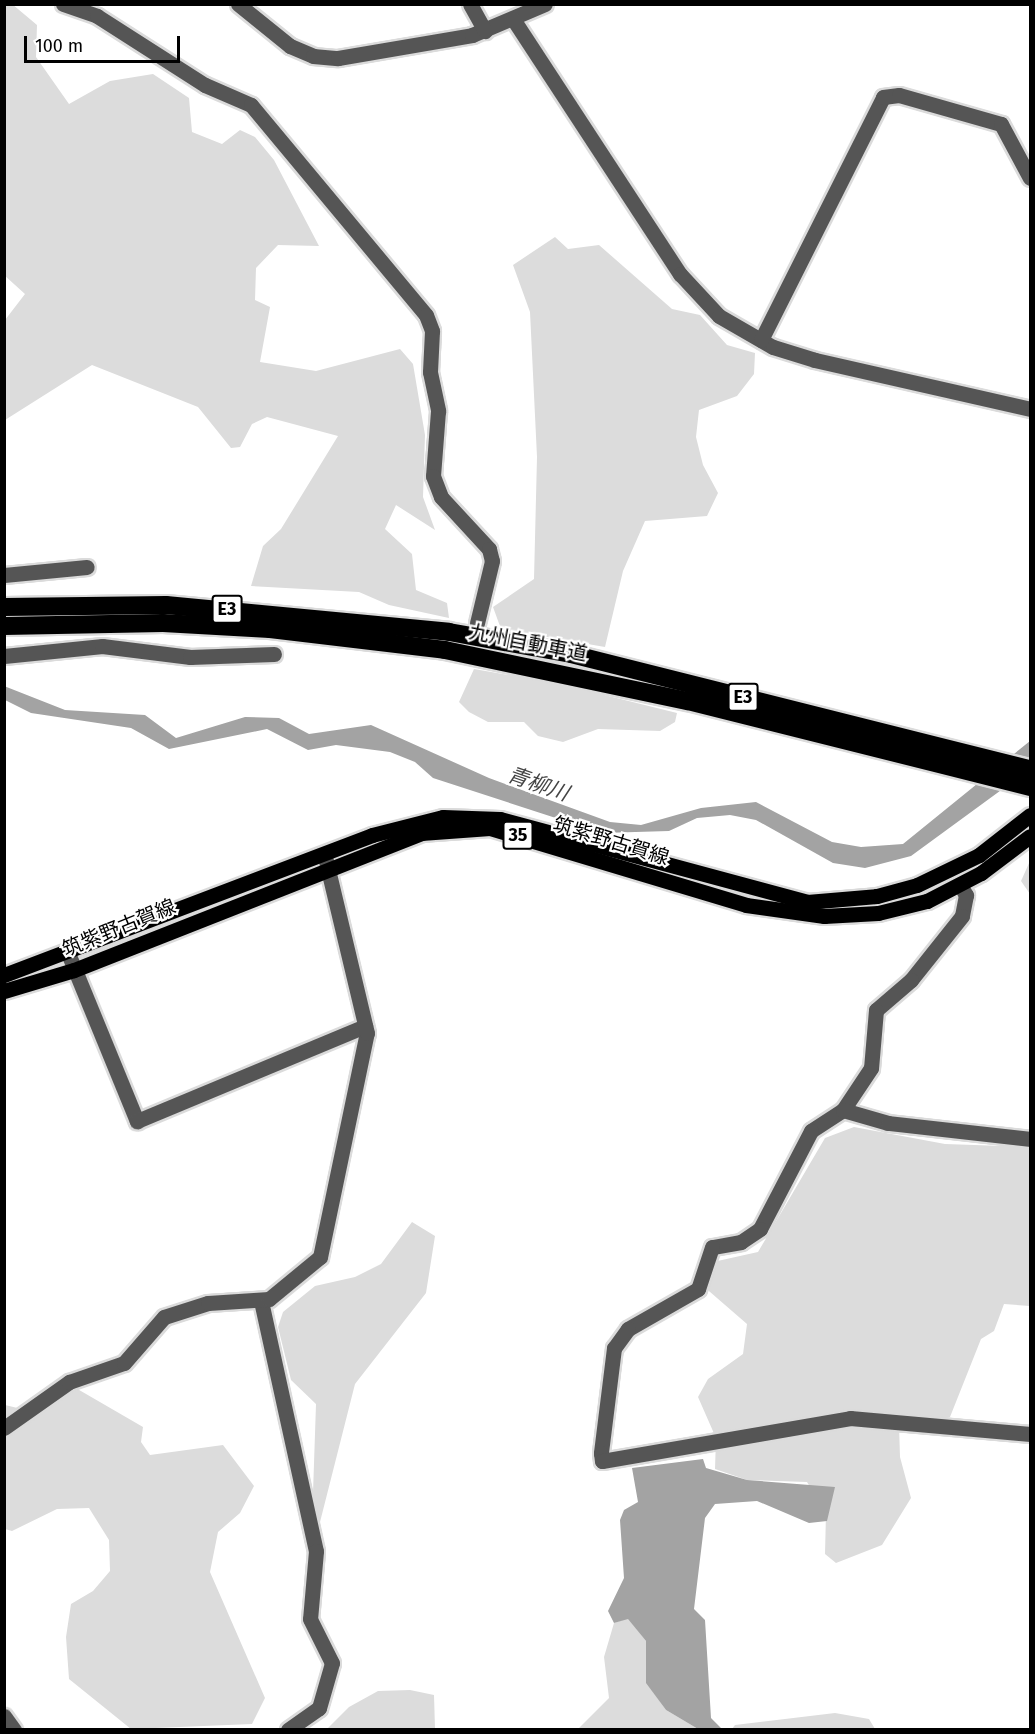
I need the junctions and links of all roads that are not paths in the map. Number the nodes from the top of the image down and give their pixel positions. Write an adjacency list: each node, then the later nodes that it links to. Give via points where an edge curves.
1 (63, 4): 13 (street, via 97,16 205,86 251,105 426,315 432,331 430,372 438,411 433,476 441,497 489,549 492,561)
2 (238, 4): 6 (street, via 313,56 389,52)
3 (470, 4): 6 (street)
4 (544, 4): 5 (street)
5 (513, 19): 6 (street); 8 (street, via 680,274 720,316)
6 (485, 31)
7 (1030, 178): 8 (street, via 1001,124 899,95 883,97)
8 (761, 340): 9 (street, via 815,360)
9 (1030, 409)
10 (87, 567): 11 (street)
11 (4, 575)
12 (4, 607): 15 (highway, 九州自動車道 / E3, via 178,606)
13 (477, 623)
14 (4, 626): 15 (highway, 九州自動車道 / E3, via 163,623)
15 (447, 641): 18 (highway, 九州自動車道 / E3, via 488,638); 19 (highway, 九州自動車道 / E3, via 485,656 688,701)
16 (274, 654): 17 (street, via 190,657 102,646)
17 (4, 656)
18 (1030, 769)
19 (1030, 787)
20 (1030, 815): 22 (main road, 筑紫野古賀線 / 35, via 949,873 877,896 839,901 775,897 554,833 474,816 424,821)
21 (1030, 836): 23 (main road, 筑紫野古賀線 / 35)
22 (325, 861): 23 (main road, 筑紫野古賀線 / 35, via 421,833 466,827 518,835 789,914 902,910); 24 (main road, 筑紫野古賀線 / 35); 25 (main road, 筑紫野古賀線 / 35); 28 (street)
23 (960, 885): 29 (street, via 966,895 962,916 911,980 876,1010 871,1068)
24 (68, 953): 25 (street); 26 (main road, 筑紫野古賀線 / 35)
25 (74, 970): 27 (main road, 筑紫野古賀線 / 35); 28 (street, via 136,1121)
26 (4, 975)
27 (4, 991)
28 (365, 1026): 31 (street, via 320,1257)
29 (843, 1110): 30 (street, via 888,1123); 33 (street, via 811,1131 760,1229 741,1242 712,1247 698,1289 628,1329 614,1348 602,1461 850,1418)
30 (1030, 1139)
31 (261, 1301): 32 (street, via 208,1303 164,1317 124,1363 69,1382); 36 (street, via 316,1551 310,1619 332,1663 320,1708)
32 (4, 1428)
33 (1030, 1434)
34 (4, 1716): 35 (street)
35 (14, 1730)
36 (288, 1730)

